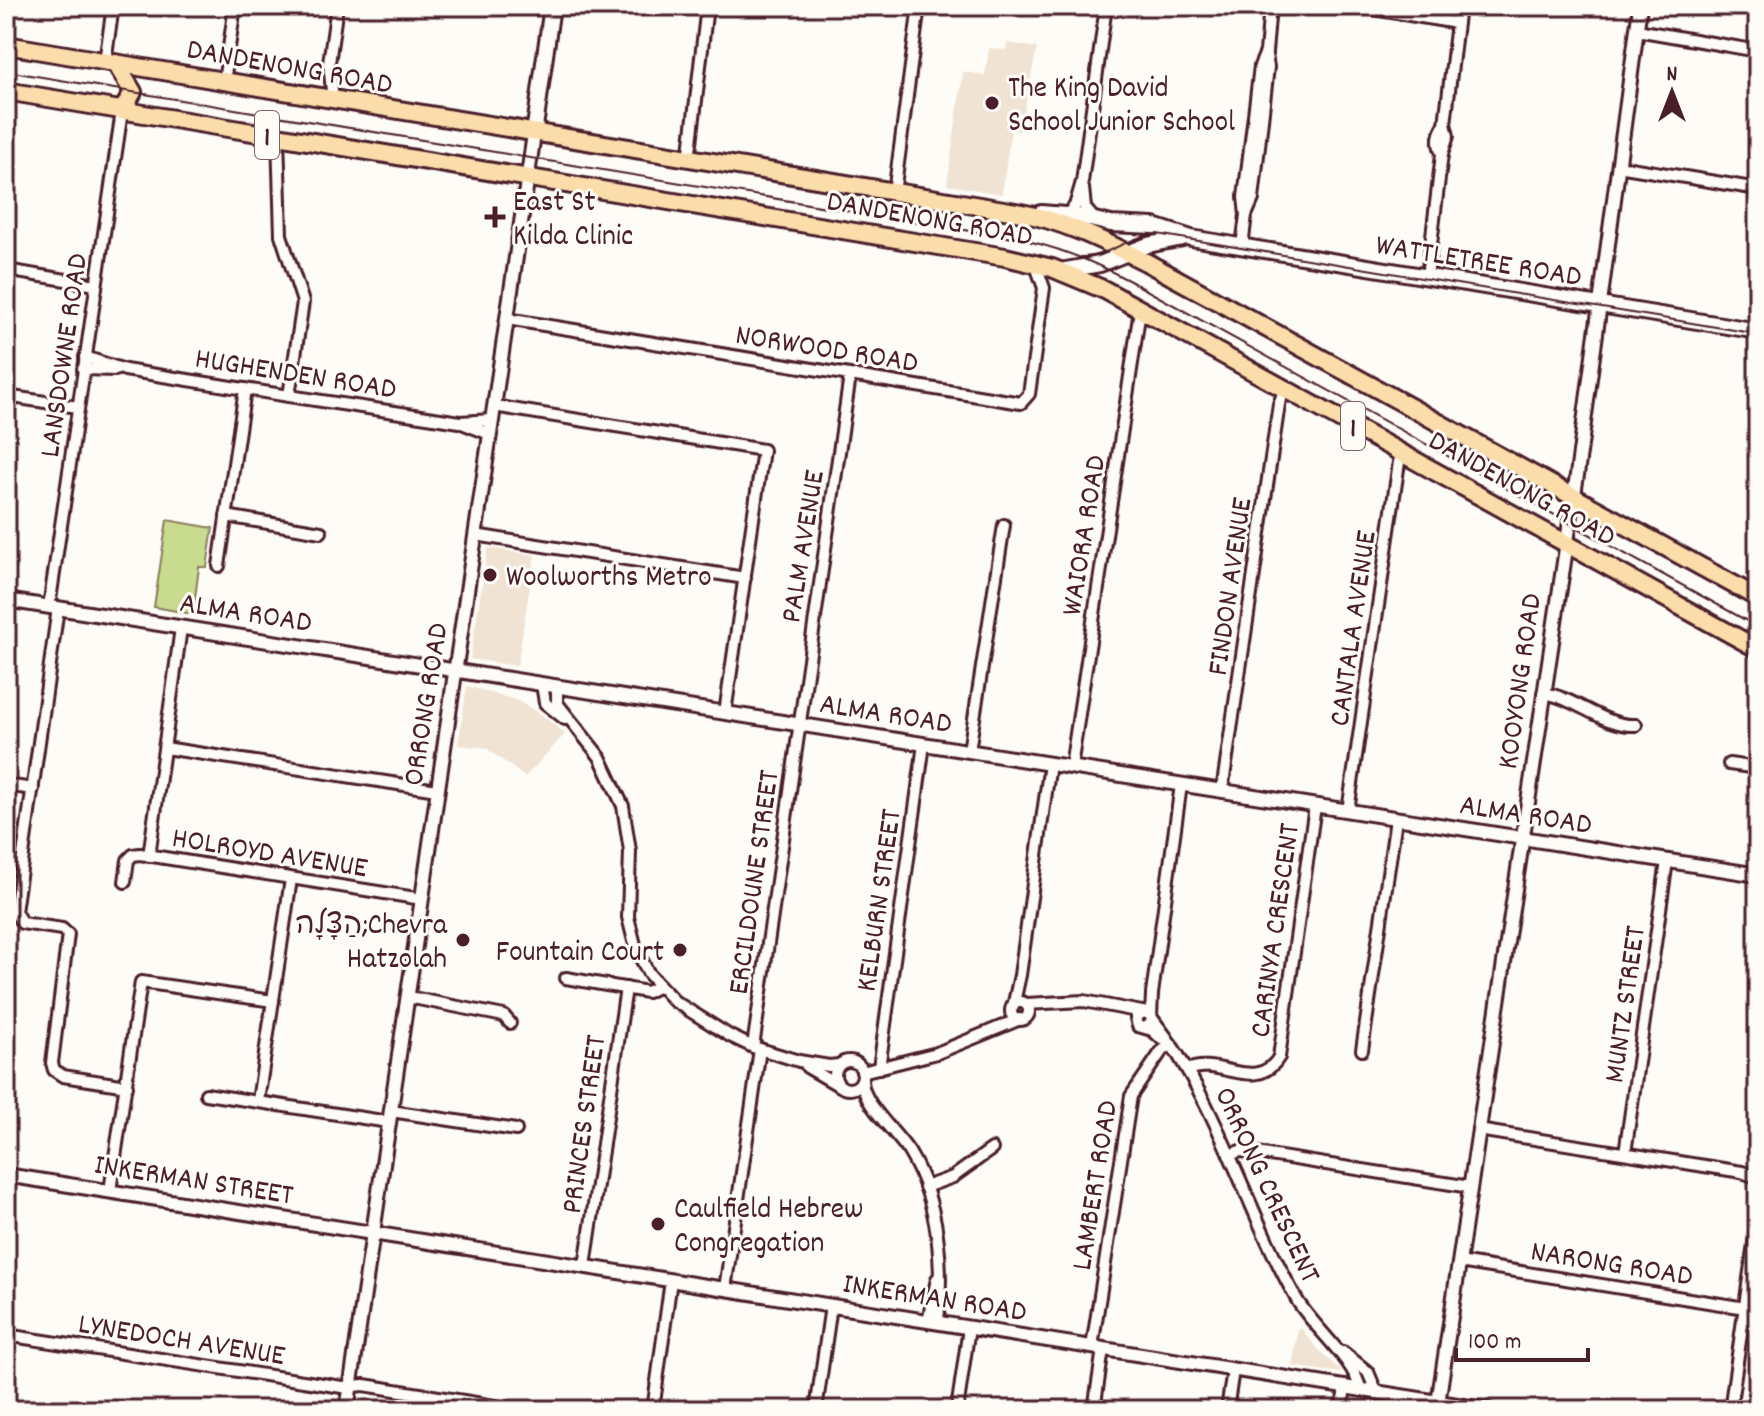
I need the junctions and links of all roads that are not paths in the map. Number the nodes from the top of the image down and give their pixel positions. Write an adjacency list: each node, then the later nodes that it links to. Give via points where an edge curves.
1 (113, 6): 16 (street)
2 (235, 6): 18 (street)
3 (337, 6): 17 (street)
4 (552, 6): 23 (main road, ORRONG ROAD)
5 (707, 6): 25 (street)
6 (919, 6): 30 (street)
7 (1106, 6): 28 (street)
8 (1270, 6): 35 (street)
9 (1356, 6): 12 (street)
10 (1459, 6): 12 (street)
11 (1640, 6): 13 (street, KOOYONG ROAD)
12 (1457, 23): 40 (street, via 1448,136)
13 (1637, 30): 15 (street); 26 (street, KOOYONG ROAD)
14 (6, 45): 16 (highway, DANDENONG ROAD / 1)
15 (1758, 51)
16 (110, 63): 18 (highway, DANDENONG ROAD / 1); 22 (highway, via 133,92)
17 (329, 69): 20 (street); 21 (street)
18 (224, 82): 20 (highway, DANDENONG ROAD / 1)
19 (6, 91): 22 (highway, DANDENONG ROAD / 1)
20 (311, 96): 21 (highway, DANDENONG ROAD / 1)
21 (333, 100): 23 (highway, DANDENONG ROAD / 1)
22 (122, 111): 24 (highway, DANDENONG ROAD / 1); 41 (street, LANSDOWNE ROAD)
23 (534, 134): 25 (highway, DANDENONG ROAD / 1); 27 (street, ORRONG ROAD)
24 (278, 136): 27 (highway, DANDENONG ROAD / 1); 54 (street, via 281,235 303,302)
25 (689, 160): 30 (highway, DANDENONG ROAD / 1)
26 (1618, 166): 29 (street); 43 (street, KOOYONG ROAD)
27 (527, 179): 37 (highway, DANDENONG ROAD / 1); 45 (street, ORRONG ROAD)
28 (1082, 182): 32 (street, via 1075,206); 33 (street, via 1085,208)
29 (1758, 189)
30 (894, 193): 31 (highway, DANDENONG ROAD / 1)
31 (1016, 212): 32 (main road, WATTLETREE ROAD); 36 (highway, DANDENONG ROAD / 1, via 1059,223)
32 (1066, 215): 33 (main road, WATTLETREE ROAD)
33 (1101, 222): 34 (main road, WATTLETREE ROAD, via 1154,226)
34 (1191, 238): 35 (main road, WATTLETREE ROAD); 36 (main road, WATTLETREE ROAD)
35 (1242, 246): 40 (main road, WATTLETREE ROAD)
36 (1129, 253): 39 (main road, WATTLETREE ROAD); 60 (highway, DANDENONG ROAD / 1)
37 (1035, 263): 39 (highway, DANDENONG ROAD / 1); 42 (street, NORWOOD ROAD)
38 (12, 271): 41 (street)
39 (1059, 271): 42 (street); 44 (highway, DANDENONG ROAD / 1)
40 (1427, 277): 43 (main road, WATTLETREE ROAD)
41 (96, 285): 47 (street, LANSDOWNE ROAD)
42 (1044, 288): 50 (street, NORWOOD ROAD, via 1025,402)
43 (1599, 305): 46 (main road, WATTLETREE ROAD); 60 (street, KOOYONG ROAD)
44 (1140, 310): 51 (highway, DANDENONG ROAD / 1); 86 (street, WAIORA ROAD)
45 (507, 319): 50 (street, NORWOOD ROAD); 56 (street, ORRONG ROAD)
46 (1758, 331)
47 (85, 357): 48 (street, LANSDOWNE ROAD); 49 (street, HUGHENDEN ROAD)
48 (83, 369): 49 (street, HUGHENDEN ROAD); 55 (street, LANSDOWNE ROAD)
49 (125, 370): 52 (street, HUGHENDEN ROAD)
50 (850, 376): 78 (street, PALM AVENUE)
51 (1285, 388): 59 (highway, DANDENONG ROAD / 1); 92 (street, FINDON AVENUE)
52 (245, 389): 54 (street, HUGHENDEN ROAD); 61 (street)
53 (6, 396): 55 (street)
54 (289, 396): 57 (street, HUGHENDEN ROAD)
55 (78, 407): 70 (street, LANSDOWNE ROAD)
56 (493, 413): 57 (street, HUGHENDEN ROAD); 58 (street, ORRONG ROAD); 67 (street, HUGHENDEN ROAD, via 763,450)
57 (460, 422): 58 (street, HUGHENDEN ROAD)
58 (490, 434): 64 (street, ORRONG ROAD)
59 (1404, 454): 65 (highway, DANDENONG ROAD / 1); 94 (street, CANTALA AVENUE)
60 (1573, 496): 65 (street, KOOYONG ROAD); 68 (highway, DANDENONG ROAD / 1)
61 (226, 516): 63 (street); 66 (street)
62 (1004, 525): 83 (street)
63 (321, 532)
64 (475, 535): 67 (street); 73 (street, ORRONG ROAD)
65 (1566, 543): 72 (highway, DANDENONG ROAD / 1); 76 (street, KOOYONG ROAD)
66 (219, 566)
67 (745, 578): 77 (street)
68 (1758, 598)
69 (6, 600): 70 (street, ALMA ROAD)
70 (54, 608): 71 (street, ALMA ROAD); 90 (street, LANSDOWNE ROAD)
71 (181, 628): 73 (street, ALMA ROAD); 82 (street, HOLROYD AVENUE)
72 (1758, 649)
73 (456, 670): 74 (street, ALMA ROAD); 91 (street, ORRONG ROAD)
74 (542, 684): 75 (street, ALMA ROAD); 80 (street, via 545,703)
75 (557, 686): 77 (street, ALMA ROAD); 80 (street, via 557,703)
76 (1543, 693): 79 (street); 96 (street, KOOYONG ROAD)
77 (725, 713): 78 (street, ALMA ROAD)
78 (799, 724): 81 (street, ALMA ROAD); 113 (street, ERCILDOUNE STREET)
79 (1636, 725)
80 (576, 727): 105 (street, via 607,769 623,806 632,938)
81 (924, 744): 83 (street, ALMA ROAD); 118 (street, KELBURN STREET)
82 (165, 748): 91 (street); 97 (street, HOLROYD AVENUE)
83 (969, 751): 84 (street, ALMA ROAD)
84 (1050, 764): 86 (street, ALMA ROAD); 109 (street, via 1020,975)
85 (1729, 764): 87 (street)
86 (1071, 767): 89 (street, ALMA ROAD)
87 (1758, 768)
88 (6, 785): 90 (street)
89 (1181, 785): 92 (street, ALMA ROAD); 110 (street)
90 (33, 789): 102 (street, LANSDOWNE ROAD)
91 (437, 790): 103 (street, ORRONG ROAD)
92 (1222, 791): 93 (street, ALMA ROAD)
93 (1315, 806): 94 (street, ALMA ROAD); 119 (street, CARINYA CRESCENT, via 1279,1057 1258,1075 1200,1066)
94 (1348, 811): 95 (street, ALMA ROAD)
95 (1396, 819): 96 (street, ALMA ROAD); 114 (street)
96 (1522, 838): 98 (street, ALMA ROAD); 128 (street, KOOYONG ROAD)
97 (149, 856): 100 (street, HOLROYD AVENUE); 101 (street, via 130,857)
98 (1667, 861): 99 (street, ALMA ROAD); 130 (street, MUNTZ STREET)
99 (1758, 875)
100 (291, 879): 103 (street, HOLROYD AVENUE); 108 (street)
101 (125, 882)
102 (11, 899): 121 (street, LANSDOWNE ROAD, via 20,922 68,934 54,1070)
103 (422, 899): 107 (street, ORRONG ROAD)
104 (566, 978): 106 (street)
105 (659, 986): 106 (street, via 650,992); 113 (street, via 697,1017)
106 (626, 988): 140 (street, PRINCES STREET)
107 (408, 997): 111 (street, via 504,1016); 126 (street, ORRONG ROAD)
108 (273, 1001): 121 (street, via 141,982); 124 (street)
109 (1020, 1010): 110 (street, ORRONG CRESCENT, via 1084,1001); 118 (street, ORRONG CRESCENT, via 988,1032 937,1053)
110 (1145, 1018): 112 (street, ORRONG CRESCENT)
111 (510, 1023)
112 (1171, 1044): 119 (street, ORRONG CRESCENT); 150 (street, LAMBERT ROAD, via 1131,1096)
113 (756, 1048): 115 (street); 142 (street, ERCILDOUNE STREET)
114 (1362, 1050)
115 (799, 1061): 117 (street); 122 (street)
116 (854, 1062): 117 (street); 118 (street, ORRONG CRESCENT); 120 (street)
117 (839, 1065): 122 (street, via 835,1077)
118 (879, 1065): 120 (street, ORRONG CRESCENT)
119 (1188, 1070): 131 (street, ORRONG CRESCENT)
120 (862, 1076): 122 (street, via 856,1087); 125 (street)
121 (127, 1086): 136 (street)
122 (842, 1087): 125 (street)
123 (206, 1094): 124 (street)
124 (258, 1101): 126 (street)
125 (871, 1105): 134 (street, via 908,1151)
126 (390, 1117): 127 (street); 138 (street, ORRONG ROAD)
127 (516, 1130)
128 (1478, 1130): 130 (street); 135 (street, KOOYONG ROAD)
129 (992, 1149): 134 (street, via 953,1177)
130 (1625, 1153): 133 (street)
131 (1229, 1155): 135 (street, via 1250,1152); 149 (street, ORRONG CRESCENT, via 1299,1303)
132 (6, 1175): 136 (street, INKERMAN STREET)
133 (1758, 1175)
134 (925, 1187): 146 (street, via 939,1274)
135 (1470, 1187): 139 (street, KOOYONG ROAD)
136 (110, 1191): 138 (street, INKERMAN STREET)
137 (1758, 1216): 144 (street)
138 (373, 1232): 140 (street, INKERMAN ROAD); 152 (street, ORRONG ROAD)
139 (1459, 1262): 144 (street, NARONG ROAD); 156 (street, KOOYONG ROAD)
140 (585, 1266): 141 (street, INKERMAN ROAD)
141 (671, 1280): 142 (street, INKERMAN ROAD); 159 (street)
142 (725, 1289): 143 (street, INKERMAN ROAD)
143 (831, 1306): 146 (street, INKERMAN ROAD); 160 (street)
144 (1745, 1308): 145 (street, NARONG ROAD); 166 (street)
145 (1758, 1310)
146 (933, 1322): 147 (street, INKERMAN ROAD)
147 (969, 1328): 150 (street, INKERMAN ROAD); 161 (street)
148 (6, 1335): 152 (street, LYNEDOCH AVENUE)
149 (1329, 1342): 154 (street, ORRONG CRESCENT, via 1356,1374); 155 (street, ORRONG CRESCENT, via 1364,1367)
150 (1097, 1348): 151 (street, INKERMAN ROAD); 162 (street, LAMBERT ROAD)
151 (1233, 1370): 153 (street, INKERMAN ROAD); 163 (street)
152 (351, 1386): 157 (street, ORRONG ROAD); 158 (street, LYNEDOCH AVENUE)
153 (1345, 1386): 154 (street, INKERMAN ROAD); 164 (street)
154 (1360, 1389): 155 (street, INKERMAN ROAD)
155 (1376, 1391): 156 (street, INKERMAN ROAD)
156 (1438, 1406): 165 (street, INKERMAN ROAD)
157 (347, 1410)
158 (520, 1410)
159 (653, 1410)
160 (816, 1410)
161 (957, 1410)
162 (1094, 1410)
163 (1227, 1410)
164 (1342, 1410)
165 (1489, 1410)
166 (1730, 1410)

